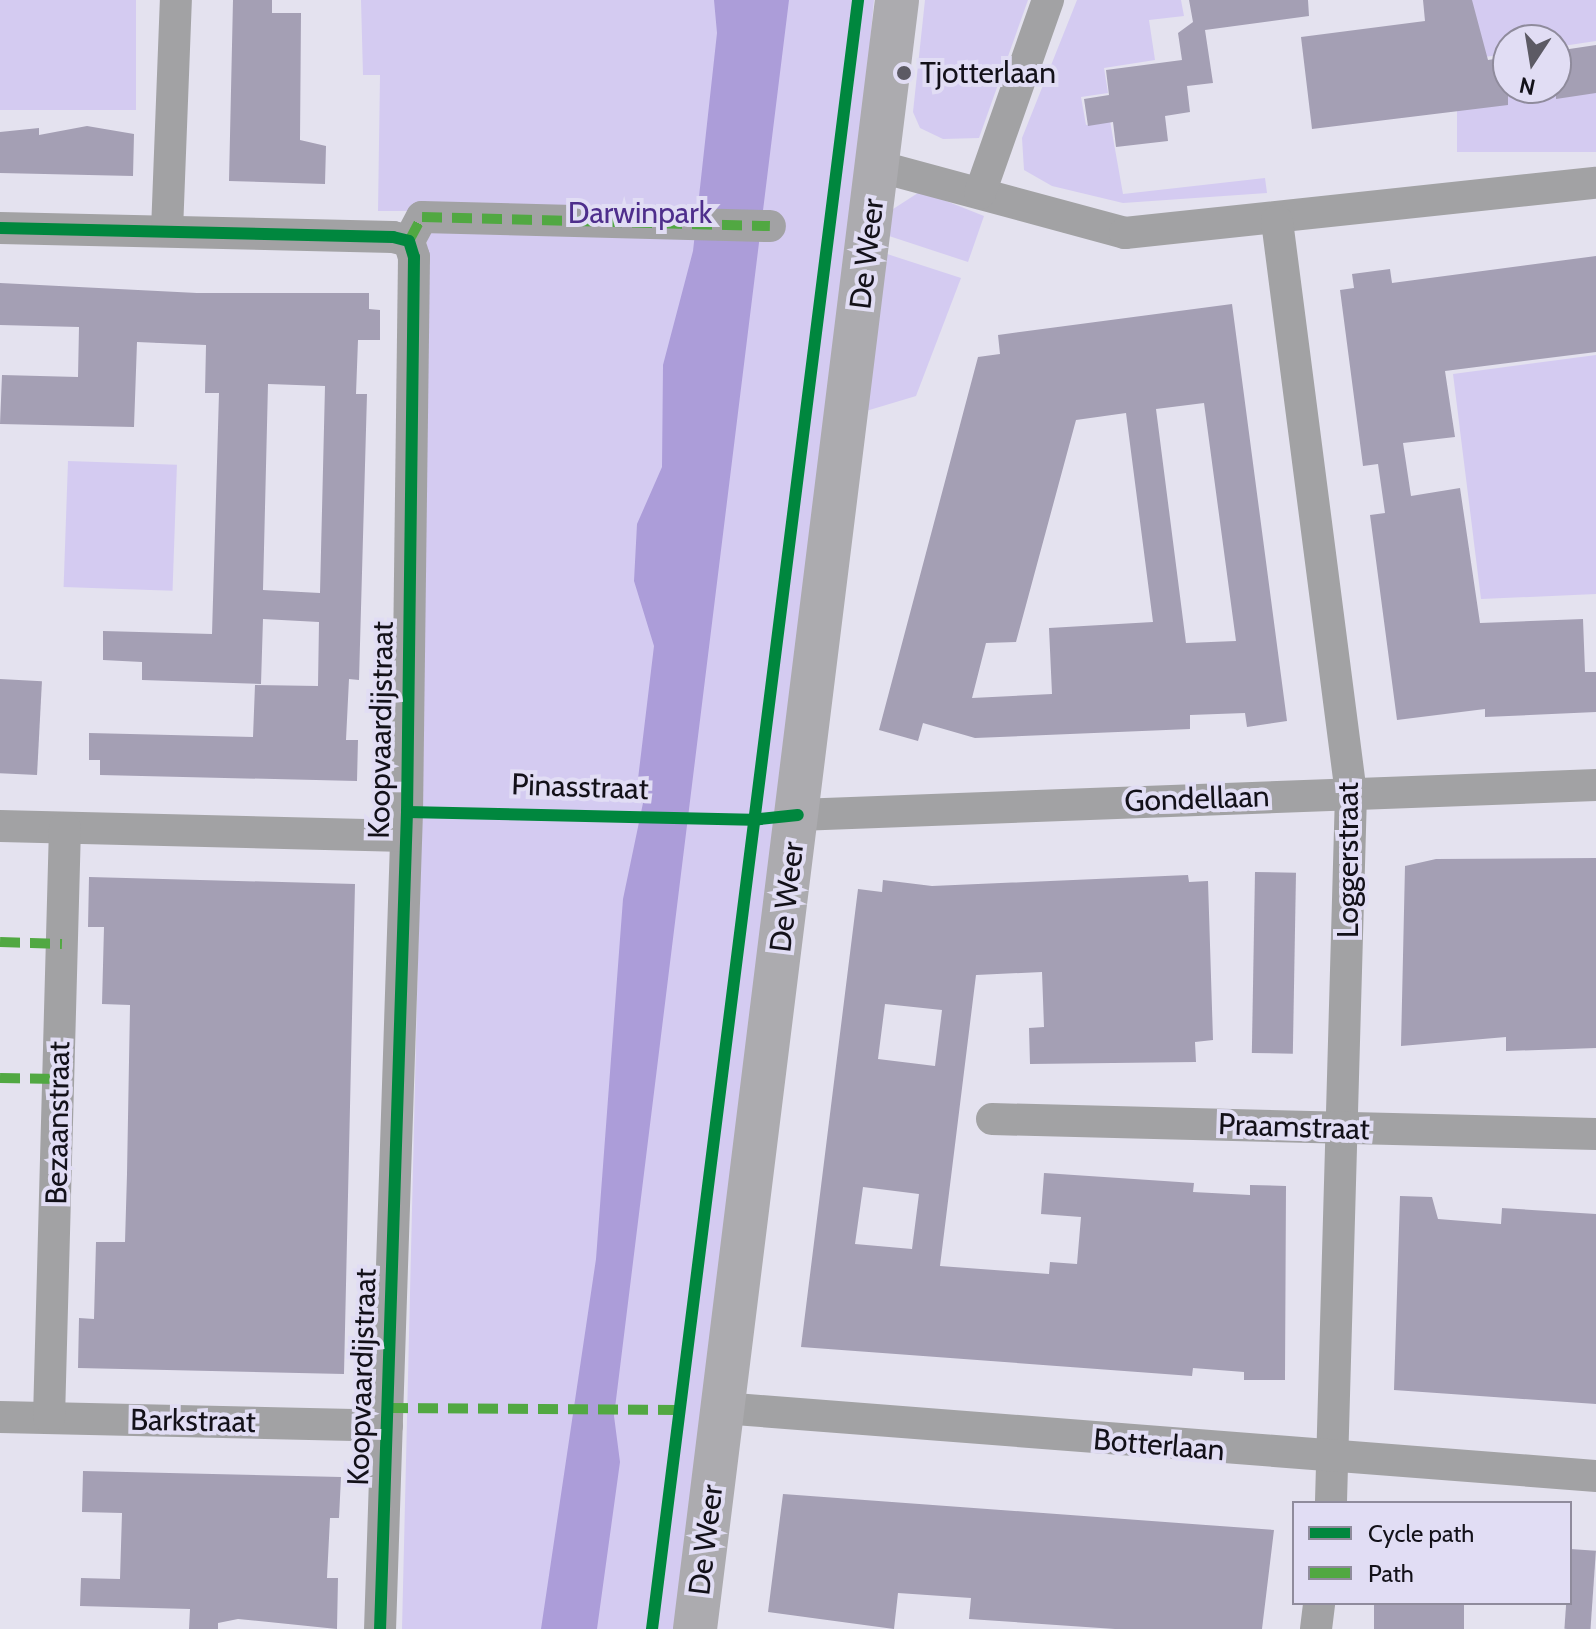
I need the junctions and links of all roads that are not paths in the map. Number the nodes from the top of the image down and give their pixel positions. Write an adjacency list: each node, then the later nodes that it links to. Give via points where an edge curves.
1 (176, 0): 10 (street)
2 (897, 0): 4 (street, De Weer)
3 (1048, 0): 6 (street)
4 (877, 166): 6 (street, De Weer); 14 (street, De Weer)
5 (1596, 183): 7 (street)
6 (980, 193): 7 (street, via 1125,233)
7 (1277, 221): 13 (street, Loggerstraat)
8 (770, 226): 11 (street, via 422,217)
9 (0, 228): 10 (street)
10 (167, 231): 11 (street)
11 (409, 241): 17 (street, Koopvaardijstraat, via 414,257)
12 (1596, 785): 13 (street, Gondellaan)
13 (1351, 794): 14 (street, Gondellaan); 19 (street, Loggerstraat)
14 (798, 815): 21 (street, De Weer)
15 (0, 826): 16 (street)
16 (65, 828): 17 (street); 23 (street, Bezaanstraat)
17 (406, 836): 24 (street, Koopvaardijstraat)
18 (992, 1119): 19 (street, Praamstraat)
19 (1344, 1129): 20 (street, Praamstraat); 25 (street, Loggerstraat)
20 (1596, 1134)
21 (722, 1408): 25 (street, Botterlaan); 30 (street, De Weer)
22 (0, 1417): 23 (street, Barkstraat)
23 (49, 1418): 24 (street, Barkstraat)
24 (387, 1426): 29 (street, Koopvaardijstraat)
25 (1336, 1457): 26 (street, Botterlaan); 27 (street, Loggerstraat)
26 (1596, 1476)
27 (1331, 1501)
28 (1319, 1605): 31 (street)
29 (380, 1629)
30 (695, 1629)
31 (1316, 1629)

